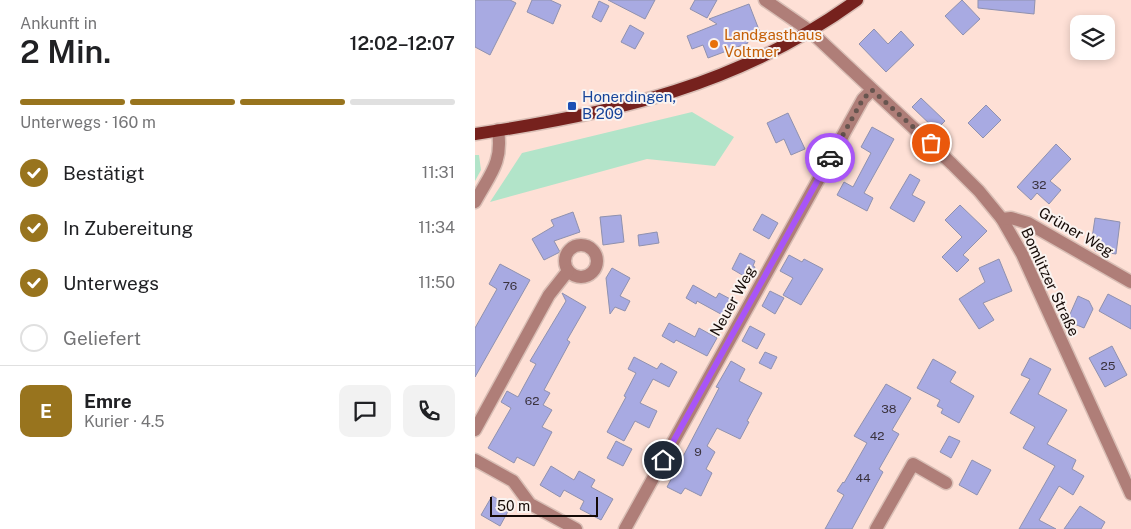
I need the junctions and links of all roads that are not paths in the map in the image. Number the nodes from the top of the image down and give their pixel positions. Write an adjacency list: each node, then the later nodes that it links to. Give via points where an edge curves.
1 (765, 0): 3 (street, Bomlitzer Straße)
2 (857, 0): 3 (main road)
3 (810, 31): 4 (street, Bomlitzer Straße); 5 (main road, via 738,69 653,99 578,117)
4 (872, 90): 8 (street, Bomlitzer Straße, via 953,164); 16 (street, Neuer Weg, via 863,99)
5 (497, 130): 6 (main road); 7 (street, via 500,144 498,160)
6 (475, 134)
7 (475, 202)
8 (1002, 219): 10 (street, Grüner Weg, via 1028,223); 14 (street, Bomlitzer Straße, via 1022,254)
9 (568, 271): 11 (street, via 549,294)
10 (1131, 282)
11 (475, 430)
12 (475, 460): 15 (street, via 513,481 531,504)
13 (946, 483): 17 (street, via 913,464)
14 (1131, 494)
15 (576, 529)
16 (625, 529)
17 (877, 529)

